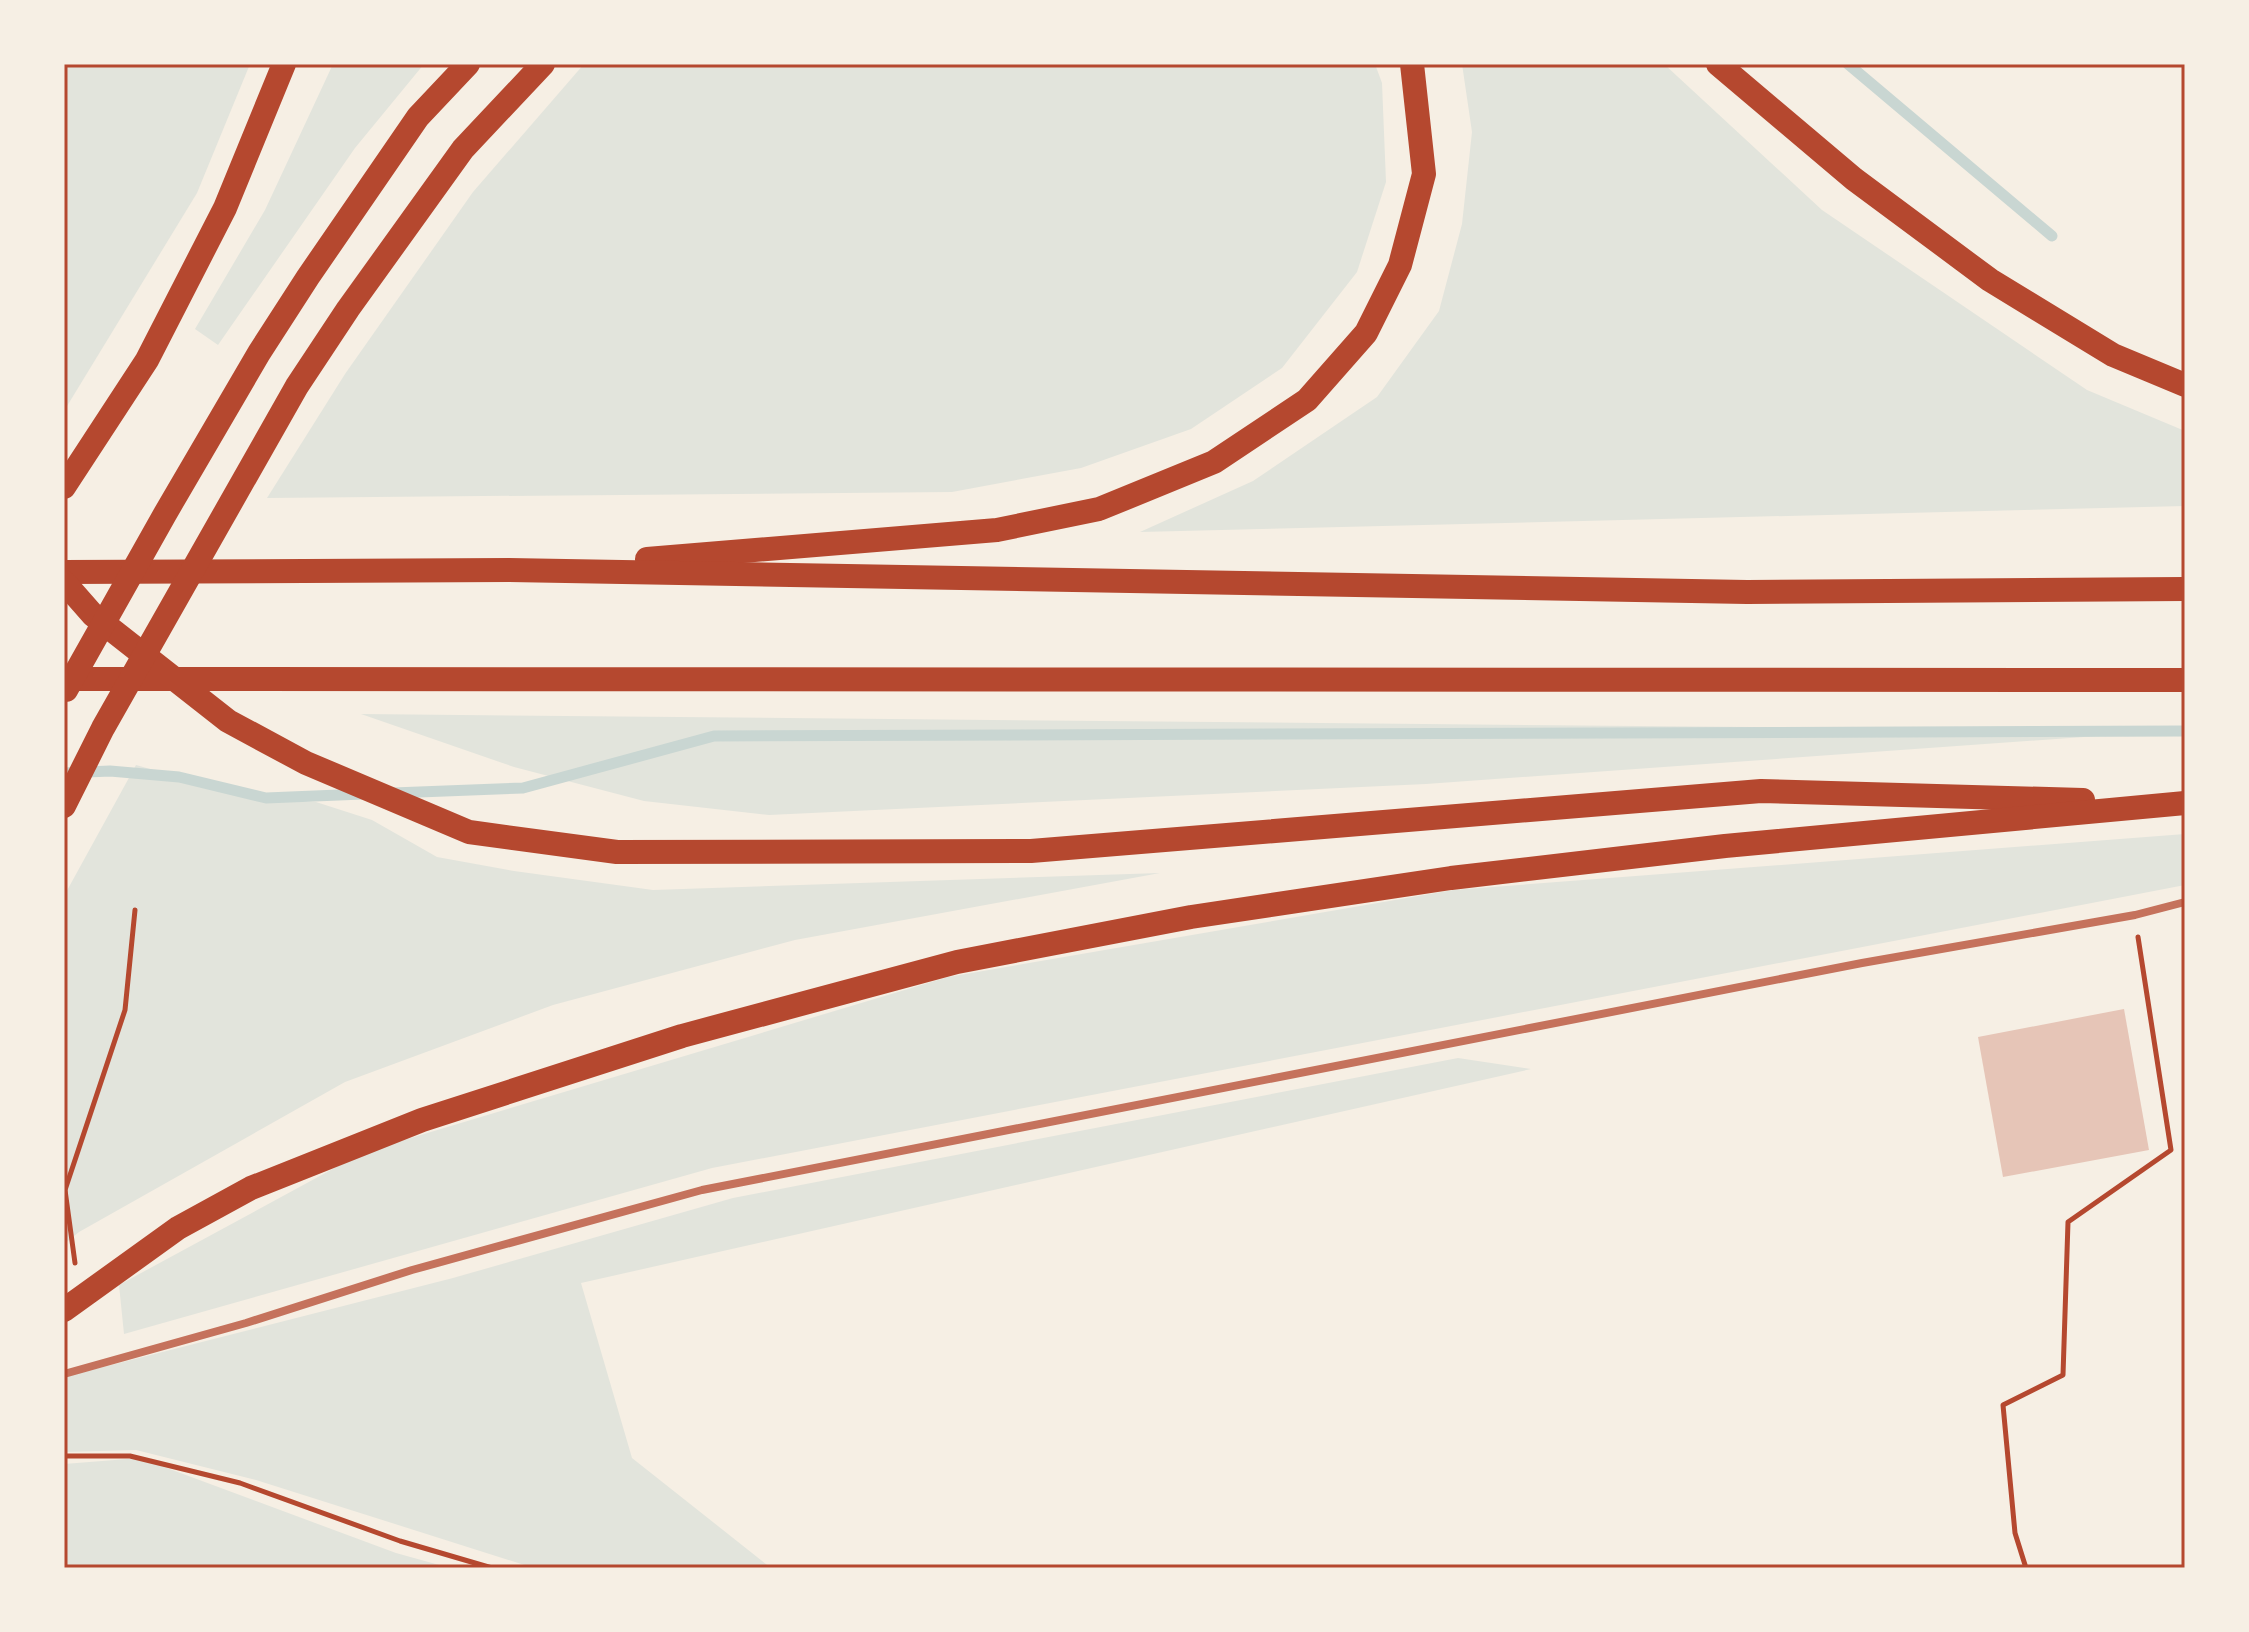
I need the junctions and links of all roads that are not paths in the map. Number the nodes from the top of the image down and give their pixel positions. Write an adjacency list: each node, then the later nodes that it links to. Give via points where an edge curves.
1 (284, 64): 7 (highway, via 225,208 147,360)
2 (468, 64): 14 (highway, via 418,117 259,353)
3 (543, 64): 16 (highway, via 463,149 297,386)
4 (1412, 64): 8 (highway, via 1424,174 1400,265 1366,333 1307,400 1214,462 1099,509 997,530)
5 (1718, 64): 6 (highway, via 1854,179 1990,280 2113,355)
6 (2185, 385)
7 (64, 487)
8 (509, 570): 9 (highway); 11 (highway, via 1747,592)
9 (64, 572)
10 (64, 582): 15 (highway, via 93,615 228,721 306,763 469,832 617,852 1031,851 1761,791)
11 (2185, 589)
12 (64, 679): 13 (highway)
13 (2185, 680)
14 (64, 695)
15 (2185, 803): 18 (highway, via 1451,878 1191,917 957,962 667,1041 422,1120 251,1188 178,1228)
16 (64, 806)
17 (2185, 902): 19 (street, via 702,1190)
18 (64, 1310)
19 (64, 1374)

